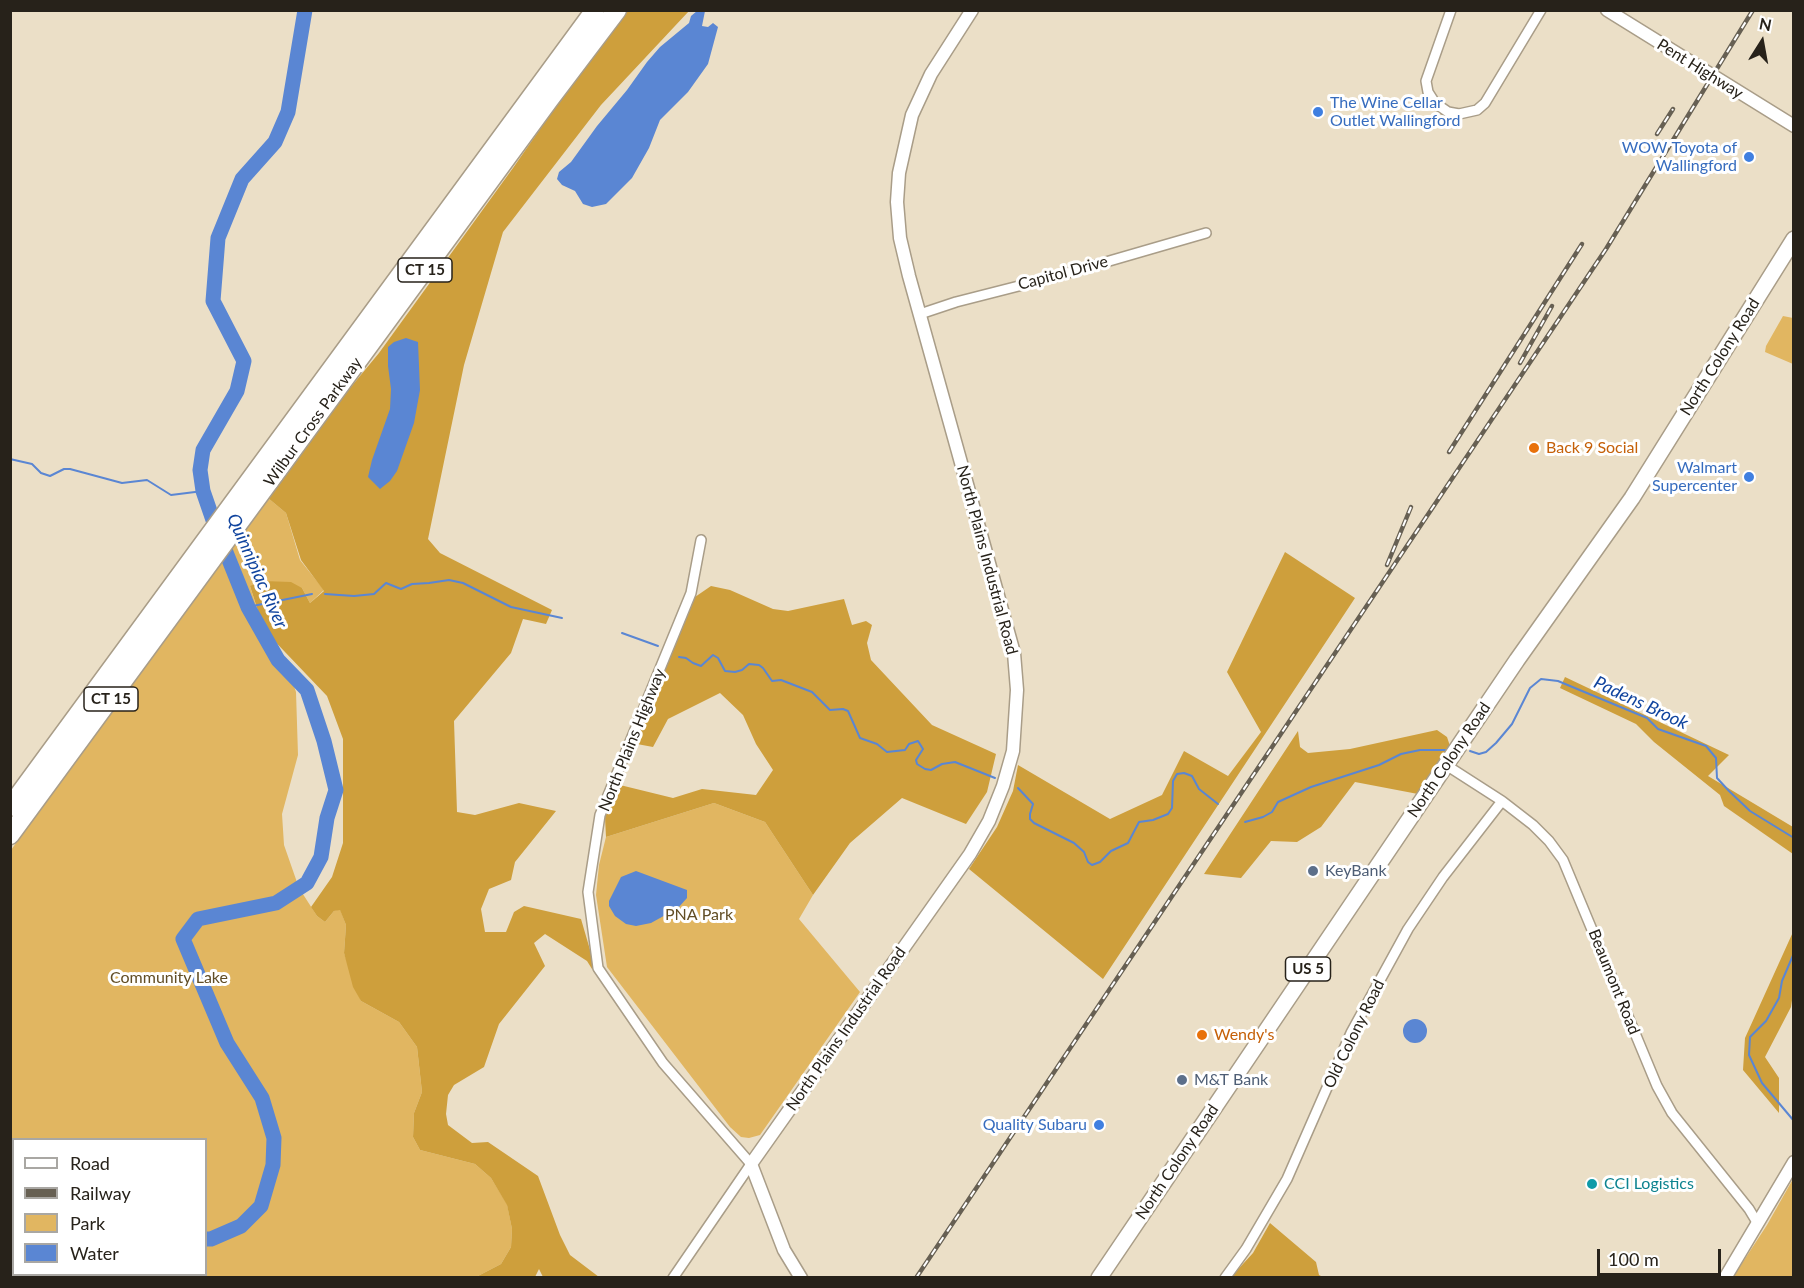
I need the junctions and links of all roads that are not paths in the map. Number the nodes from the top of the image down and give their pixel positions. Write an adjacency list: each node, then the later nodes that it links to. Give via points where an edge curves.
1 (596, 10): 14 (highway, Wilbur Cross Parkway / CT 15)
2 (617, 10): 15 (highway, Wilbur Cross Parkway / CT 15)
3 (972, 10): 10 (street, North Plains Industrial Road, via 923,90 908,129 899,173 900,238)
4 (1451, 10): 5 (street, via 1426,81 1435,103 1459,114 1477,110 1485,103)
5 (1541, 10)
6 (1607, 10): 7 (street, Pent Highway)
7 (1794, 126)
8 (1206, 232): 10 (street, Capitol Drive)
9 (1794, 239): 12 (main road, North Colony Road / US 5, via 1632,498)
10 (920, 314): 17 (street, North Plains Industrial Road, via 1014,653 1017,690 1013,751 1004,786 970,854)
11 (701, 540): 17 (street, North Plains Highway, via 691,593 600,815 588,892 598,968 663,1063)
12 (1446, 765): 13 (street, Beaumont Road); 21 (main road, North Colony Road / US 5)
13 (1502, 801): 18 (street, Beaumont Road, via 1533,825 1563,860 1657,1086 1675,1117); 22 (street, Old Colony Road, via 1408,929 1351,1033 1287,1179)
14 (10, 807)
15 (10, 835)
16 (1794, 1162): 18 (street)
17 (751, 1164): 19 (street); 20 (street, North Plains Highway, via 784,1250)
18 (1758, 1224): 23 (street)
19 (673, 1278)
20 (801, 1278)
21 (1099, 1278)
22 (1225, 1278)
23 (1725, 1278)

